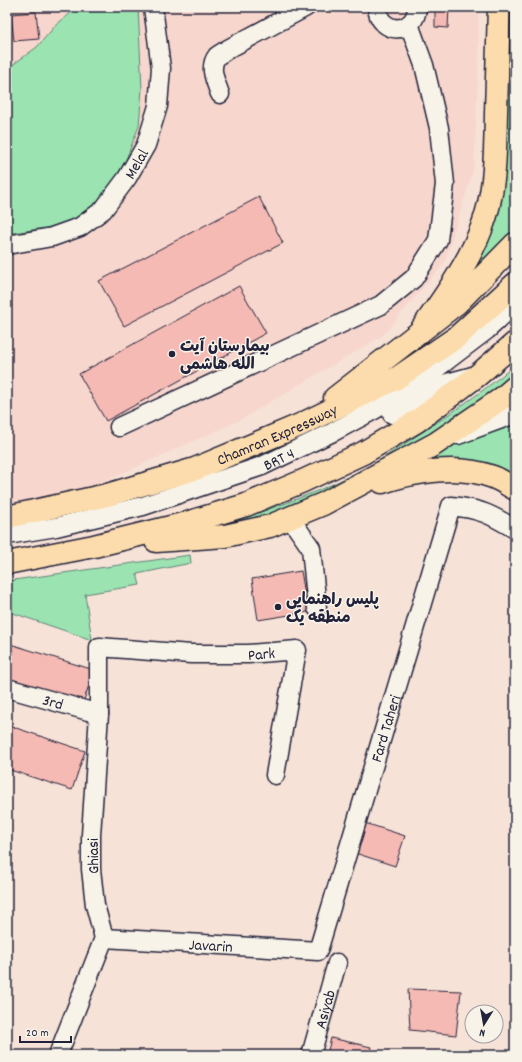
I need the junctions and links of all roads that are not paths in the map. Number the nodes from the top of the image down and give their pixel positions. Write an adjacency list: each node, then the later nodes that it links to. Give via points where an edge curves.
1 (153, 7): 9 (street, Melal, via 161,68 158,106 146,145 128,178 103,210 80,227 52,237)
2 (306, 7): 7 (street, via 217,56 213,76)
3 (377, 7): 6 (street, via 378,14 386,25 398,29)
4 (417, 7): 6 (street, via 414,20)
5 (499, 7): 12 (highway, via 494,164 489,206 470,253)
6 (409, 24): 18 (street, via 424,65 438,128 445,184 438,240 414,278 381,305)
7 (220, 94)
8 (515, 244): 12 (highway, via 457,303)
9 (7, 245)
10 (515, 284): 17 (highway, Chamran Expressway, via 457,337 397,378)
11 (515, 304): 25 (street, BRT 4, via 487,330 412,387 340,429 262,466 143,506 56,527)
12 (419, 333): 17 (highway)
13 (515, 343): 14 (highway)
14 (478, 375): 26 (street, BRT 4, via 440,385 350,437 269,475 232,489 114,524); 27 (highway, via 417,422 363,453 303,481 246,505)
15 (515, 387): 19 (highway)
16 (515, 414): 19 (street)
17 (300, 425): 22 (highway, Chamran Expressway, via 195,469 107,495)
18 (119, 427)
19 (435, 444): 21 (highway)
20 (515, 489): 21 (highway, via 493,477 457,471 429,472 392,479)
21 (341, 495): 23 (highway)
22 (7, 517)
23 (290, 518): 27 (highway, via 270,526 226,536); 29 (street, via 311,548)
24 (515, 529): 35 (street, Fard Taheri, via 490,514 471,508 451,506)
25 (7, 535)
26 (7, 545)
27 (94, 546): 28 (highway)
28 (7, 563)
29 (317, 608)
30 (99, 647): 32 (street, Ghiasi); 33 (street, Park, via 191,654 248,654 296,650)
31 (7, 688): 32 (street, 3rd)
32 (99, 714): 34 (street, Ghiasi, via 91,869 95,905)
33 (275, 775)
34 (104, 938): 35 (street, Javarin); 37 (street)
35 (318, 951)
36 (337, 963): 38 (street, Asiyab)
37 (58, 1055)
38 (311, 1055)

